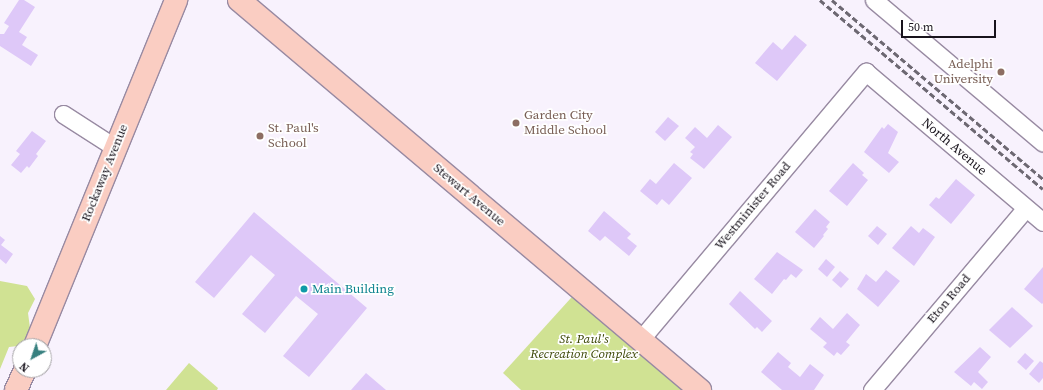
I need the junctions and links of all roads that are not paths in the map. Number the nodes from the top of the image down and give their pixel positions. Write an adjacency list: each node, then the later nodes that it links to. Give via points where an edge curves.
1 (176, 0): 7 (main road, Rockaway Avenue)
2 (239, 0): 11 (main road, Stewart Avenue)
3 (874, 0): 6 (street)
4 (866, 72): 8 (street, North Avenue); 11 (street, Westminister Road)
5 (63, 114): 7 (street)
6 (1043, 143)
7 (116, 148): 10 (main road, Rockaway Avenue)
8 (1026, 208): 9 (street, North Avenue); 15 (street, Eton Road)
9 (1043, 222)
10 (38, 338)
11 (640, 340): 14 (main road, Stewart Avenue)
12 (21, 378): 13 (main road)
13 (16, 390)
14 (700, 390)
15 (872, 390)

